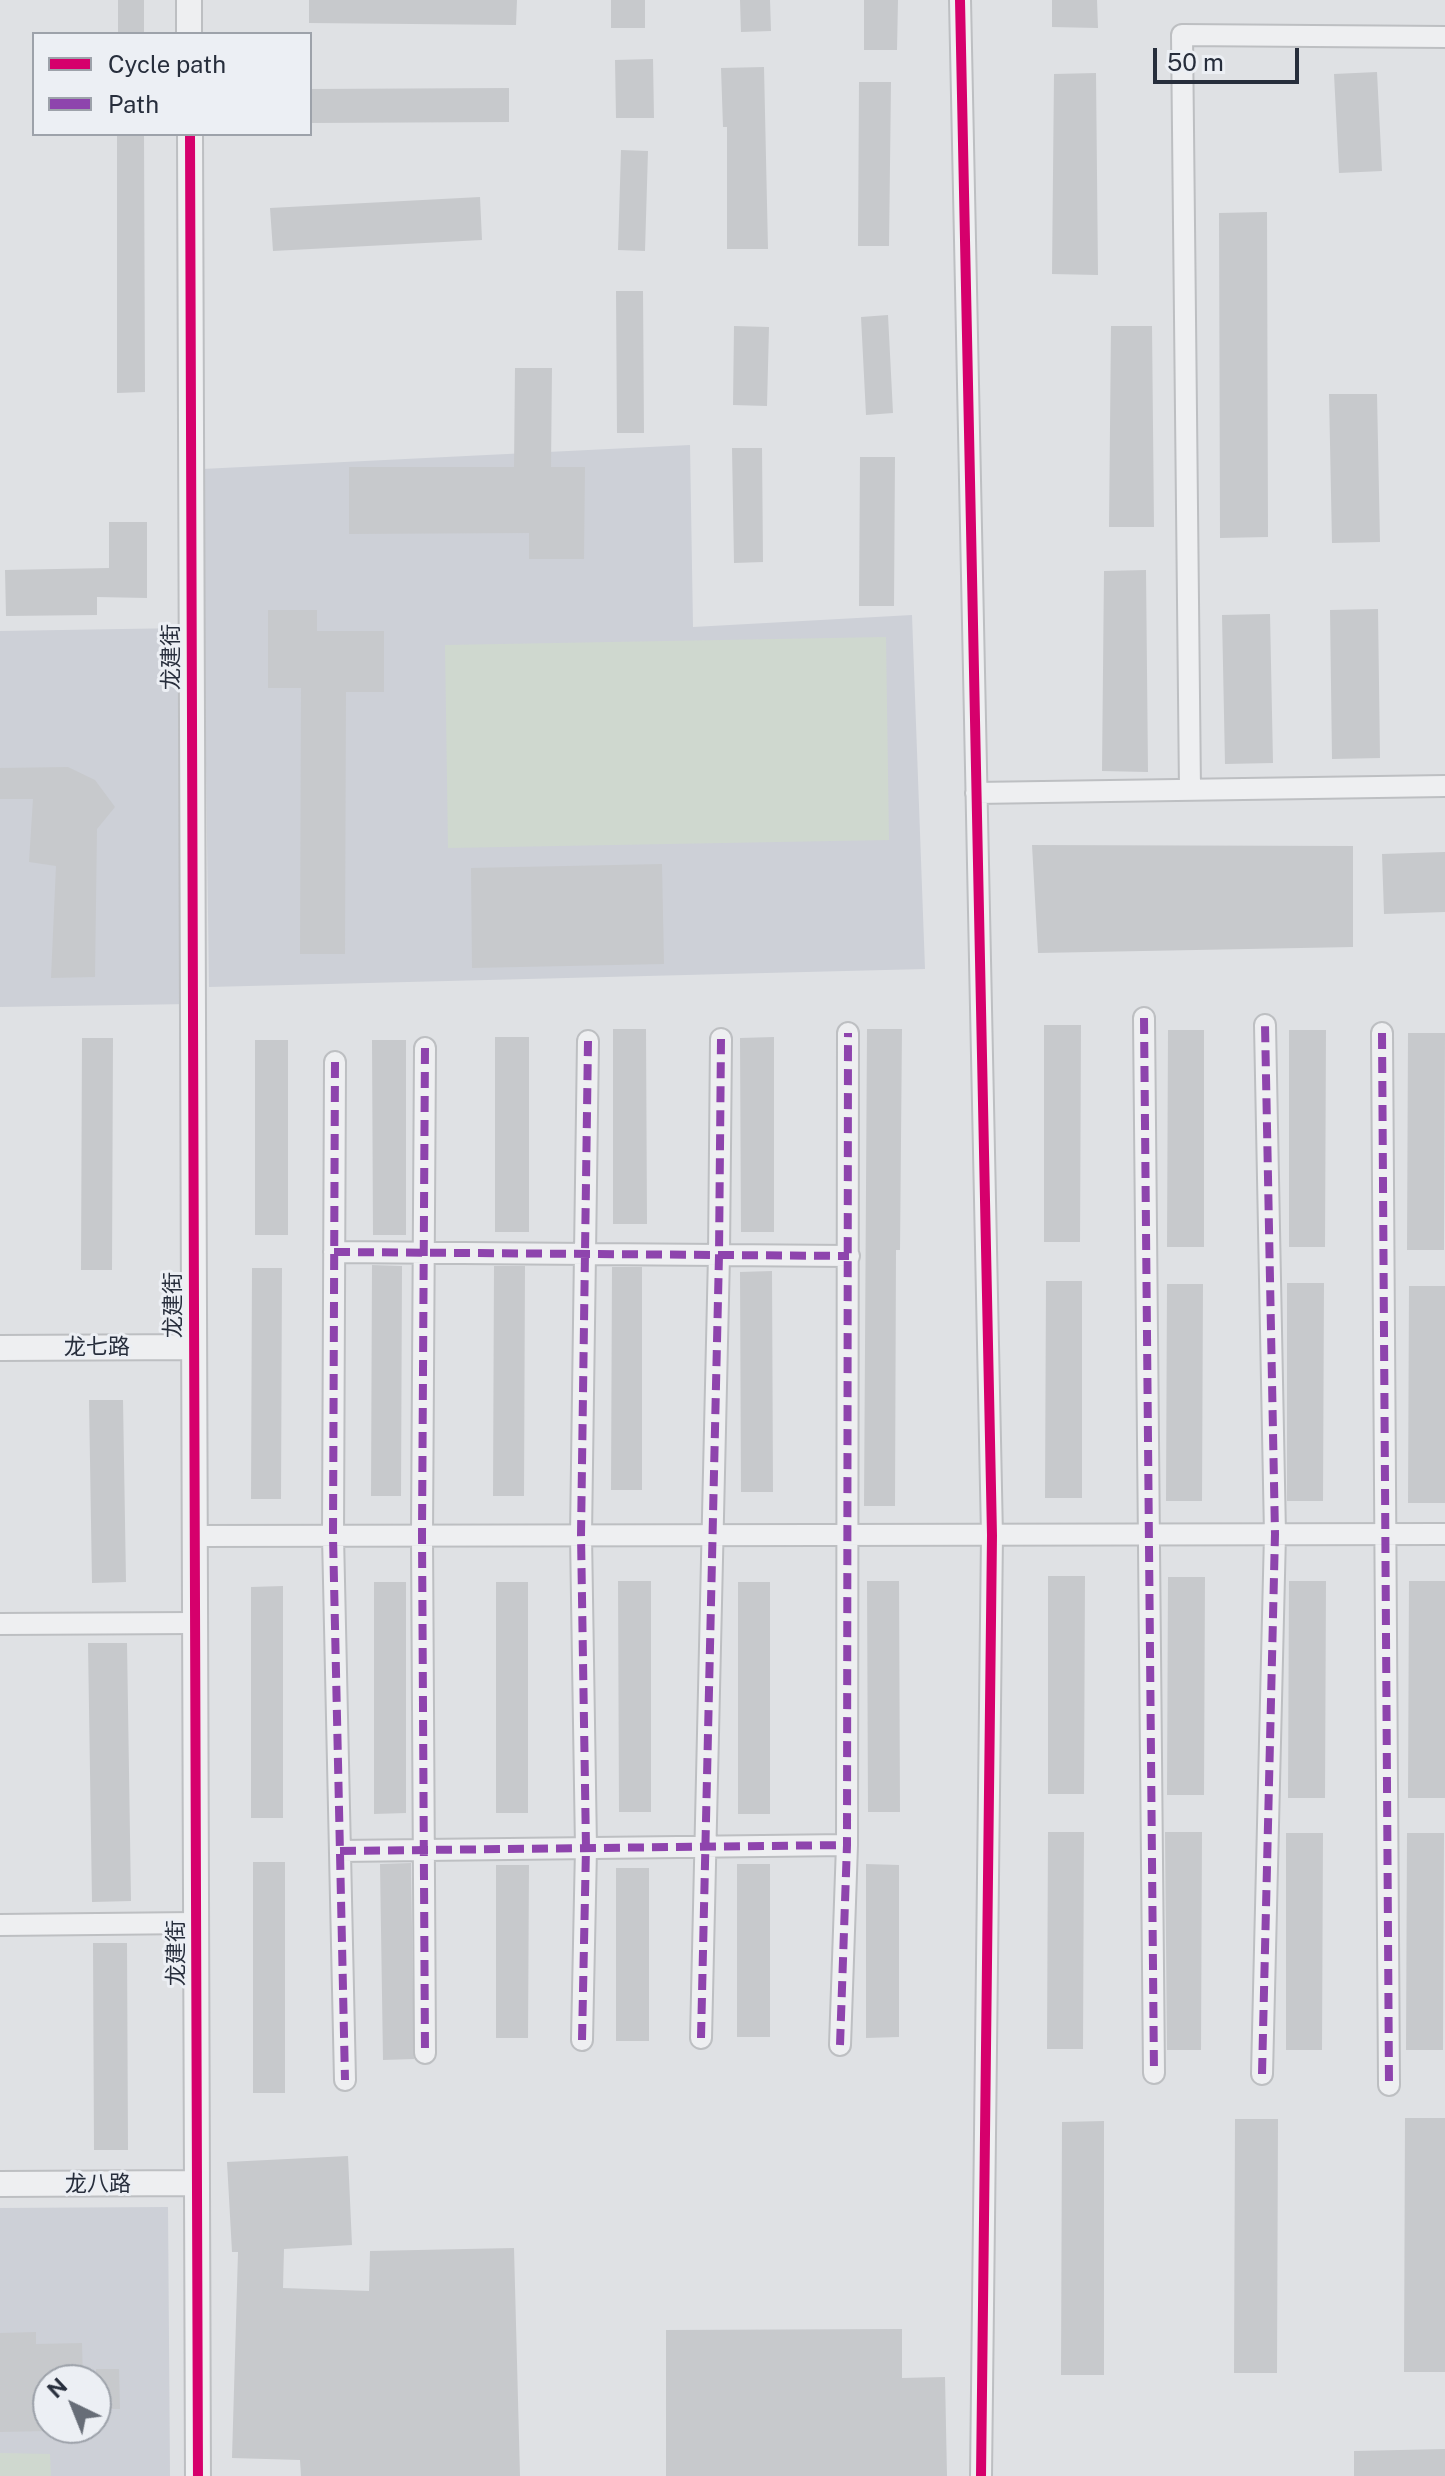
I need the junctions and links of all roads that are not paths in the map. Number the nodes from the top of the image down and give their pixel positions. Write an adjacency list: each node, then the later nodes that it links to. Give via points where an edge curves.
1 (189, 0): 3 (street)
2 (960, 0): 8 (street)
3 (189, 32)
4 (1445, 37): 7 (street, via 1182,35)
5 (190, 136): 22 (street, 龙建街)
6 (1445, 786): 7 (street)
7 (1190, 790): 8 (street)
8 (976, 793): 31 (street)
9 (1144, 1018): 32 (street)
10 (1265, 1025): 24 (street)
11 (848, 1033): 21 (street)
12 (1382, 1033): 25 (street)
13 (721, 1039): 20 (street)
14 (588, 1041): 19 (street)
15 (425, 1048): 18 (street)
16 (335, 1062): 17 (street)
17 (334, 1252): 18 (street); 34 (street)
18 (425, 1253): 19 (street); 27 (street)
19 (584, 1254): 20 (street); 28 (street)
20 (719, 1255): 21 (street); 29 (street)
21 (849, 1256): 30 (street)
22 (193, 1347): 23 (street, 龙七路); 33 (street, 龙建街)
23 (0, 1348)
24 (1275, 1534): 25 (street); 32 (street); 49 (street)
25 (1388, 1534): 26 (street); 51 (street)
26 (1445, 1534)
27 (422, 1535): 28 (street); 34 (street); 40 (street)
28 (581, 1535): 29 (street); 39 (street)
29 (710, 1535): 30 (street); 38 (street)
30 (846, 1535): 31 (street); 37 (street)
31 (992, 1535): 32 (street); 55 (street)
32 (1151, 1535): 48 (street)
33 (194, 1536): 34 (street); 35 (street, 龙建街)
34 (333, 1536): 41 (street)
35 (194, 1623): 36 (street); 42 (street, 龙建街)
36 (0, 1624)
37 (847, 1845): 38 (street); 46 (street)
38 (704, 1847): 39 (street); 44 (street)
39 (586, 1848): 40 (street); 45 (street)
40 (424, 1850): 41 (street); 47 (street)
41 (340, 1851): 50 (street)
42 (195, 1923): 43 (street); 52 (street, 龙建街)
43 (0, 1925)
44 (701, 2038)
45 (582, 2040)
46 (840, 2045)
47 (425, 2053)
48 (1154, 2073)
49 (1262, 2074)
50 (345, 2080)
51 (1389, 2085)
52 (197, 2183): 53 (street, 龙八路); 54 (street, 龙建街)
53 (0, 2184)
54 (198, 2476)
55 (981, 2476)

